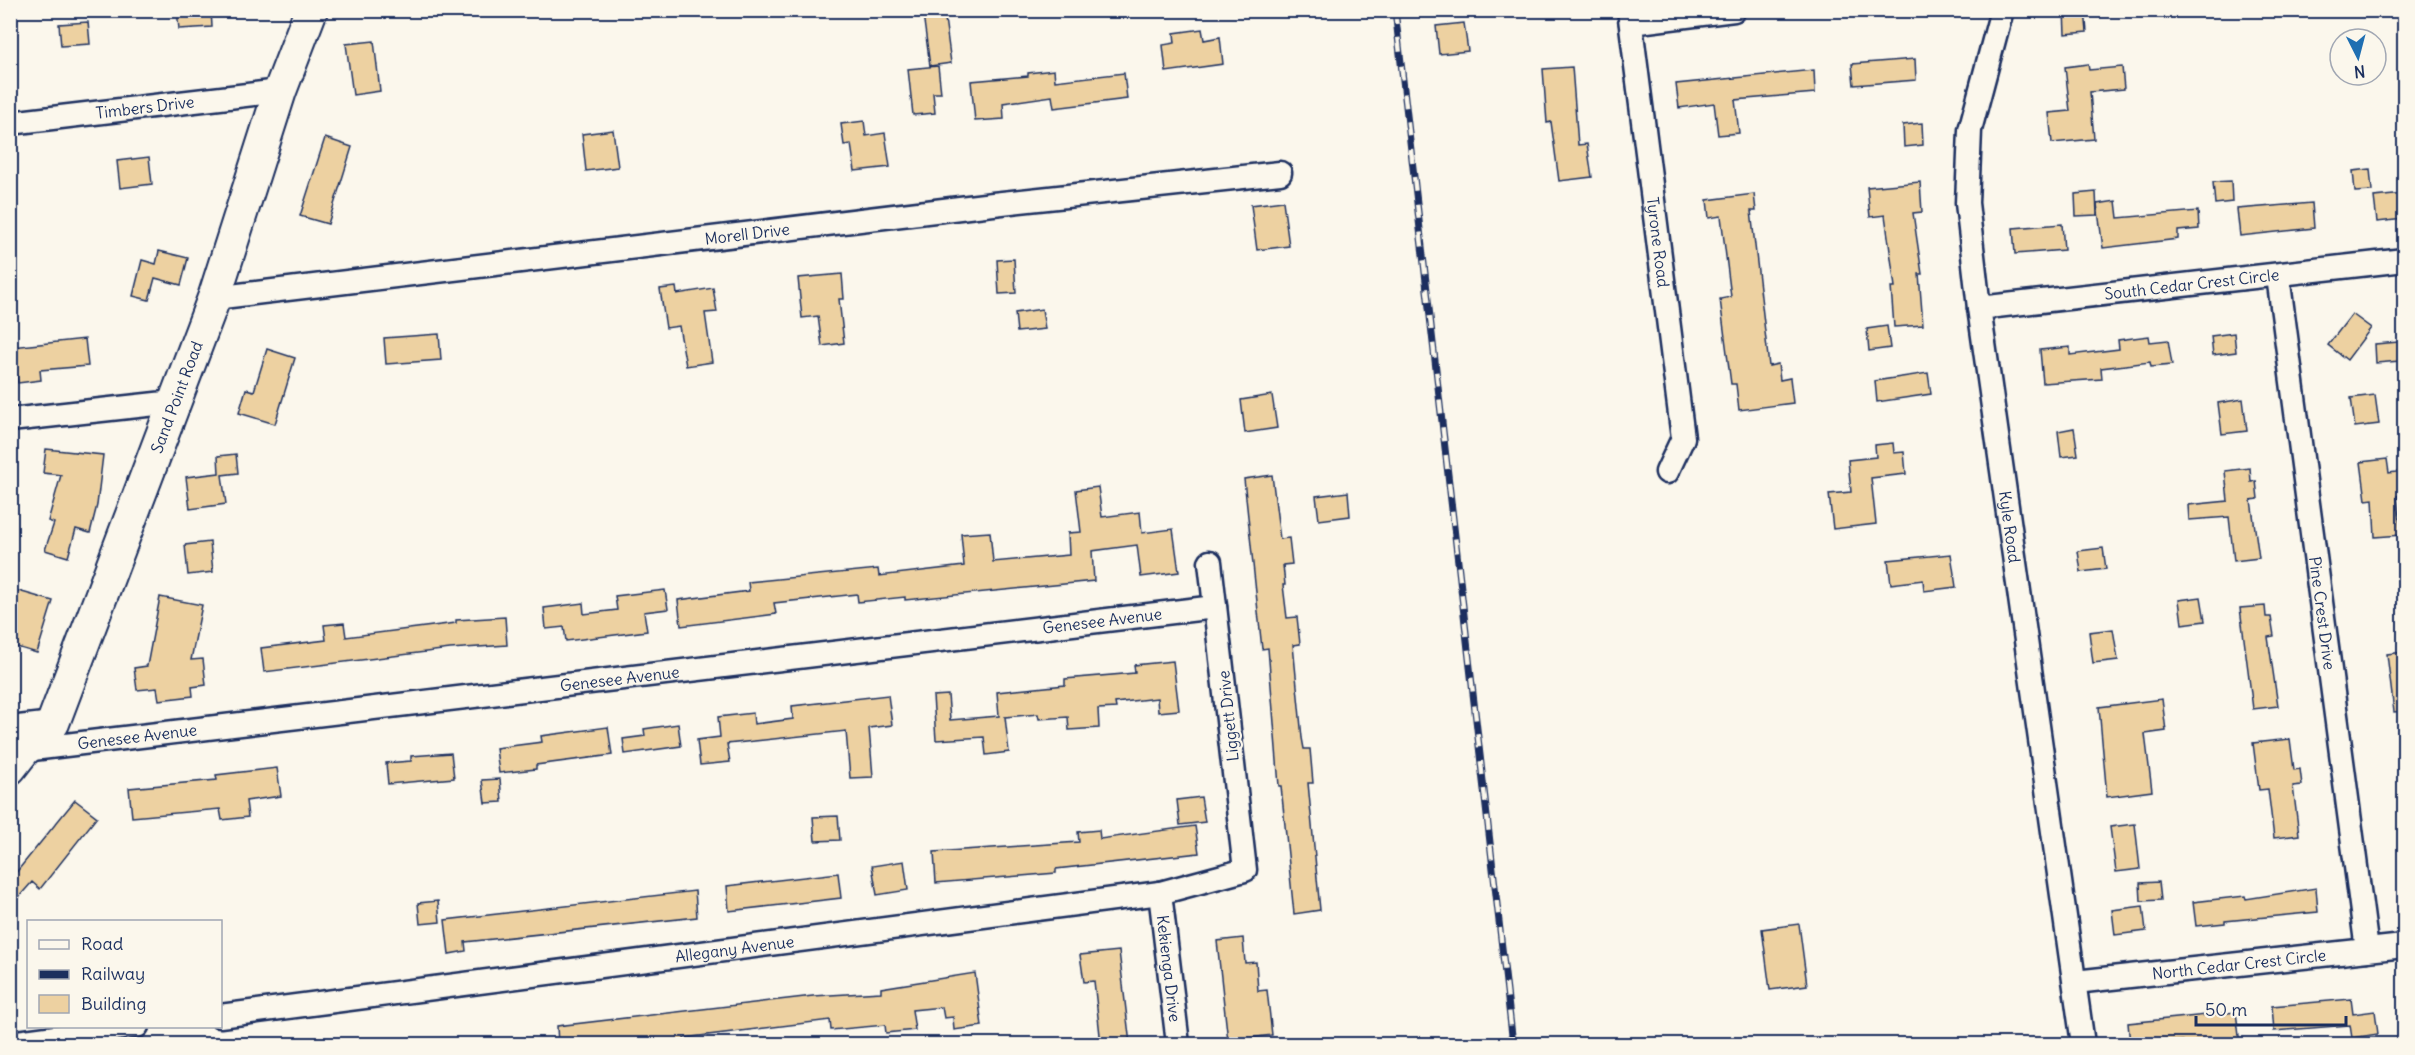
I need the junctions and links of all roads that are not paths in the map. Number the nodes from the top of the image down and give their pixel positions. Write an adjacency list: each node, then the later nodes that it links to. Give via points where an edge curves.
1 (311, 10): 5 (street, Sand Point Road)
2 (1734, 10): 4 (street)
3 (2002, 10): 11 (street, Kyle Road, via 1970,130 1967,203)
4 (1630, 17): 14 (street, Tyrone Road, via 1683,438)
5 (280, 90): 6 (street, Timbers Drive); 10 (street, Sand Point Road)
6 (10, 123)
7 (1280, 173): 10 (street, Morell Drive)
8 (2404, 260): 9 (street, South Cedar Crest Circle)
9 (2278, 276): 11 (street, South Cedar Crest Circle); 21 (street, Pine Crest Drive)
10 (214, 298): 12 (street, Sand Point Road)
11 (1978, 308): 22 (street, Kyle Road)
12 (174, 402): 13 (street); 17 (street, Sand Point Road, via 52,723)
13 (10, 420)
14 (1667, 472)
15 (1210, 562): 16 (street, Liggett Drive)
16 (1215, 607): 17 (street, Genesee Avenue); 18 (street, Liggett Drive)
17 (15, 749)
18 (1245, 870): 19 (street, Allegany Avenue)
19 (1160, 893): 23 (street, Allegany Avenue); 26 (street, Kekienga Drive)
20 (2404, 945): 21 (street, North Cedar Crest Circle)
21 (2367, 950): 22 (street, North Cedar Crest Circle)
22 (2074, 982): 27 (street, Kyle Road)
23 (222, 1016)
24 (122, 1028): 25 (street)
25 (10, 1043)
26 (1178, 1044)
27 (2083, 1044)

